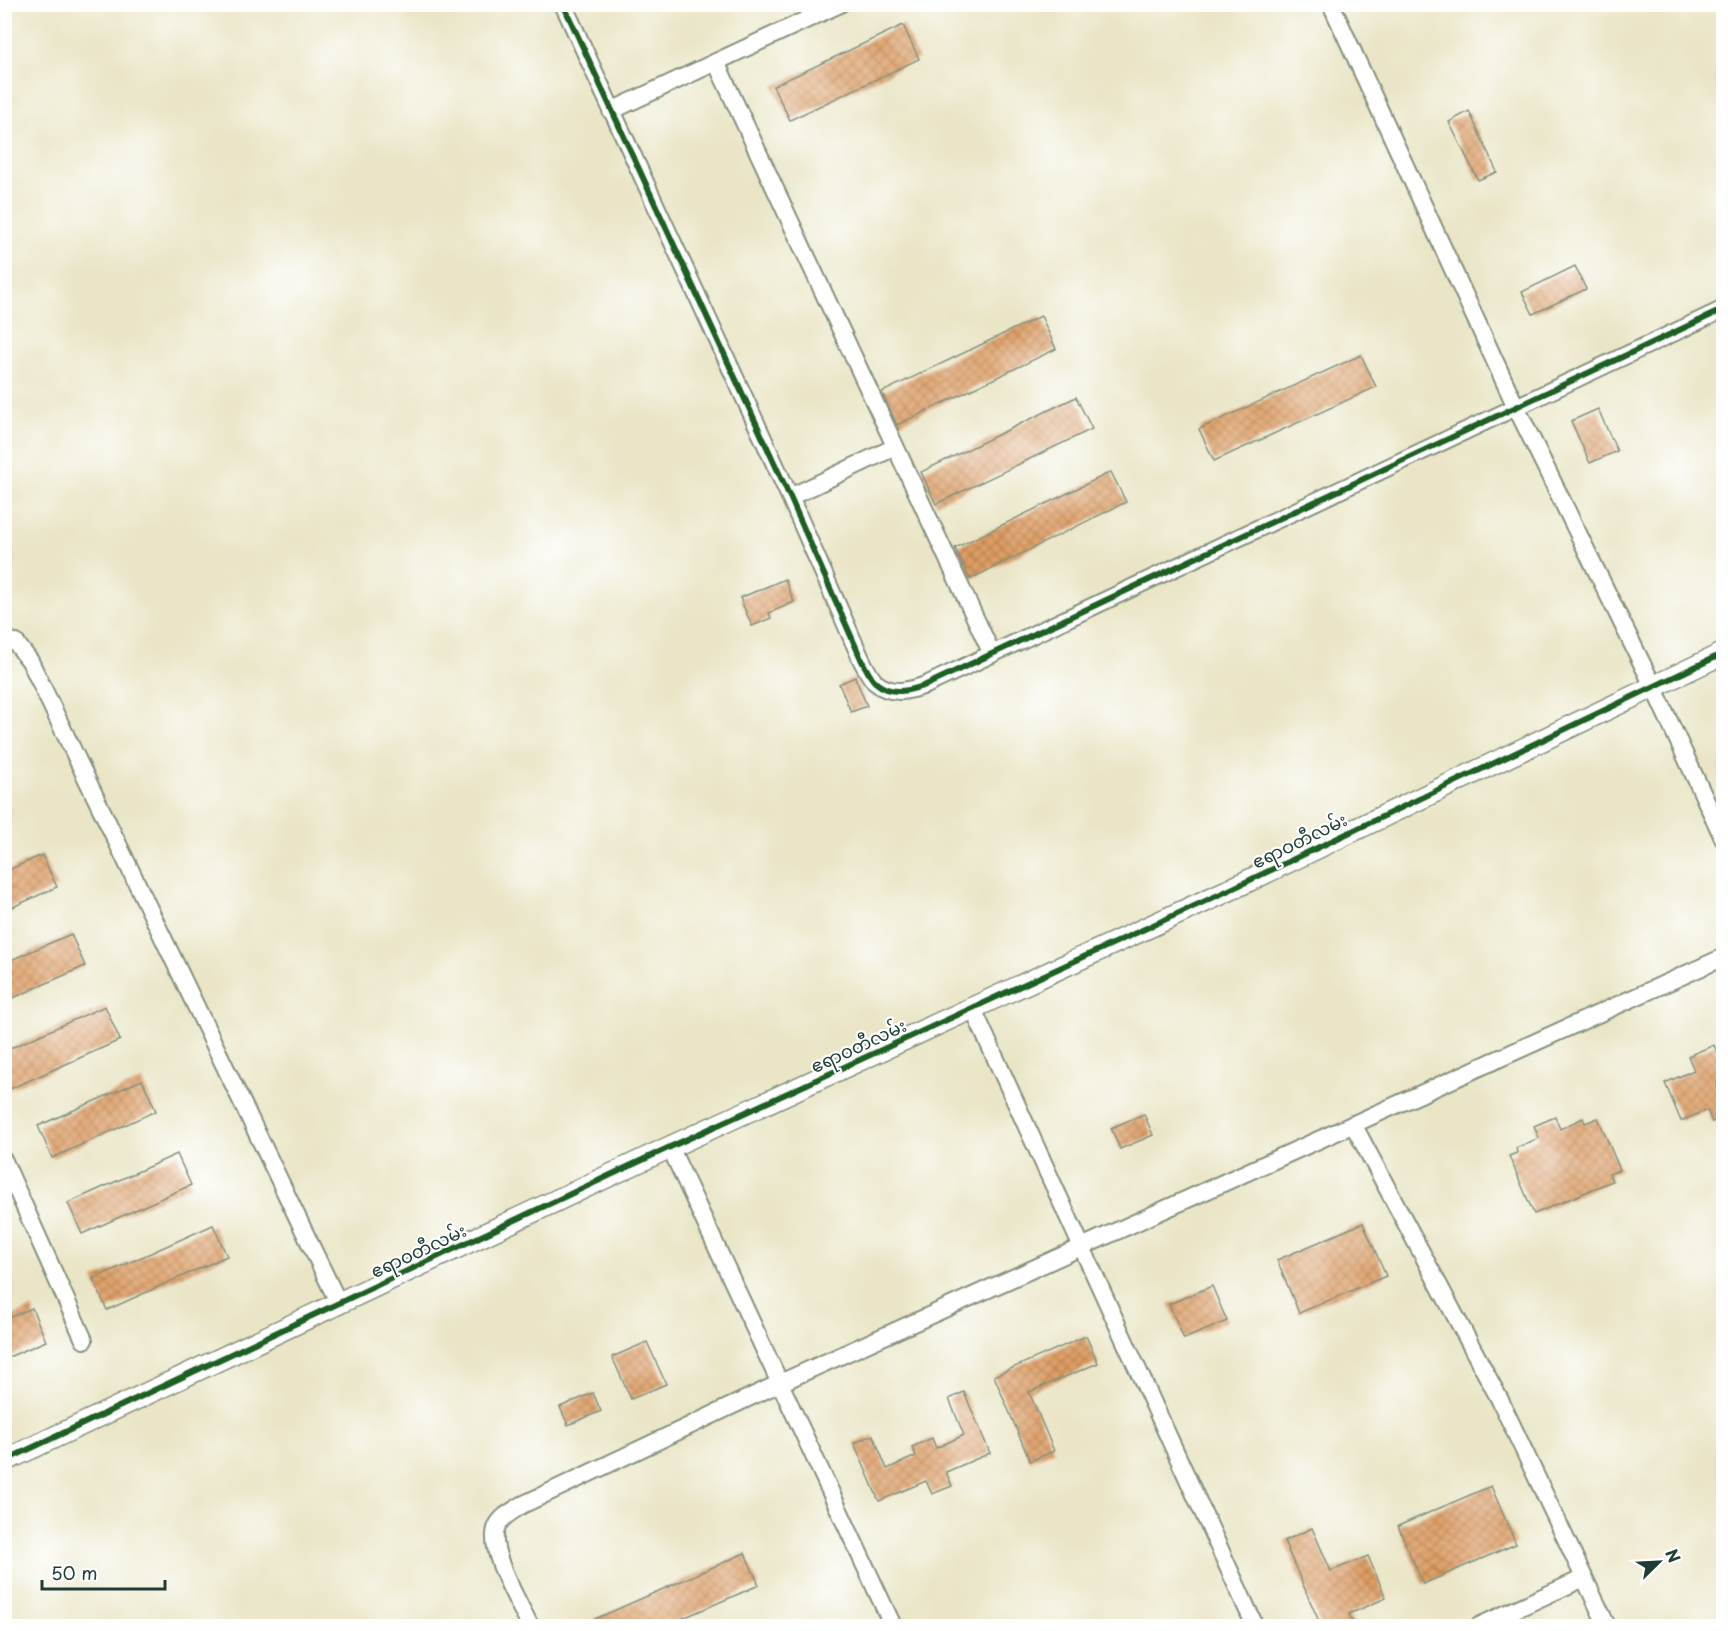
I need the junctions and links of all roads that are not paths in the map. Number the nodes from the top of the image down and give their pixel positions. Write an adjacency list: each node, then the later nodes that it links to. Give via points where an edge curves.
1 (562, 4): 5 (street)
2 (840, 4): 4 (street)
3 (1331, 4): 7 (street)
4 (716, 62): 5 (street); 8 (street)
5 (611, 111): 9 (street)
6 (1724, 309): 7 (street)
7 (1516, 407): 12 (street); 13 (street)
8 (895, 447): 9 (street); 12 (street)
9 (790, 497): 12 (street, via 862,661 875,682 893,692 908,692)
10 (4, 638): 21 (street, via 16,643 30,661)
11 (1724, 653): 13 (street, ဧရာဝတီလမ်း)
12 (992, 654)
13 (1653, 686): 14 (street); 16 (street, ဧရာဝတီလမ်း)
14 (1724, 840)
15 (1724, 957): 17 (street)
16 (973, 1009): 18 (street, ဧရာဝတီလမ်း); 20 (street)
17 (1353, 1124): 20 (street); 25 (street, via 1500,1400)
18 (670, 1147): 21 (street, ဧရာဝတီလမ်း); 23 (street)
19 (4, 1161): 22 (street)
20 (1081, 1246): 23 (street); 28 (street)
21 (339, 1304): 24 (street, ဧရာဝတီလမ်း)
22 (84, 1340)
23 (780, 1383): 26 (street, via 504,1517 496,1527 495,1543); 27 (street)
24 (4, 1461)
25 (1584, 1578): 29 (street); 30 (street)
26 (531, 1626)
27 (892, 1626)
28 (1255, 1626)
29 (1479, 1626)
30 (1607, 1626)

